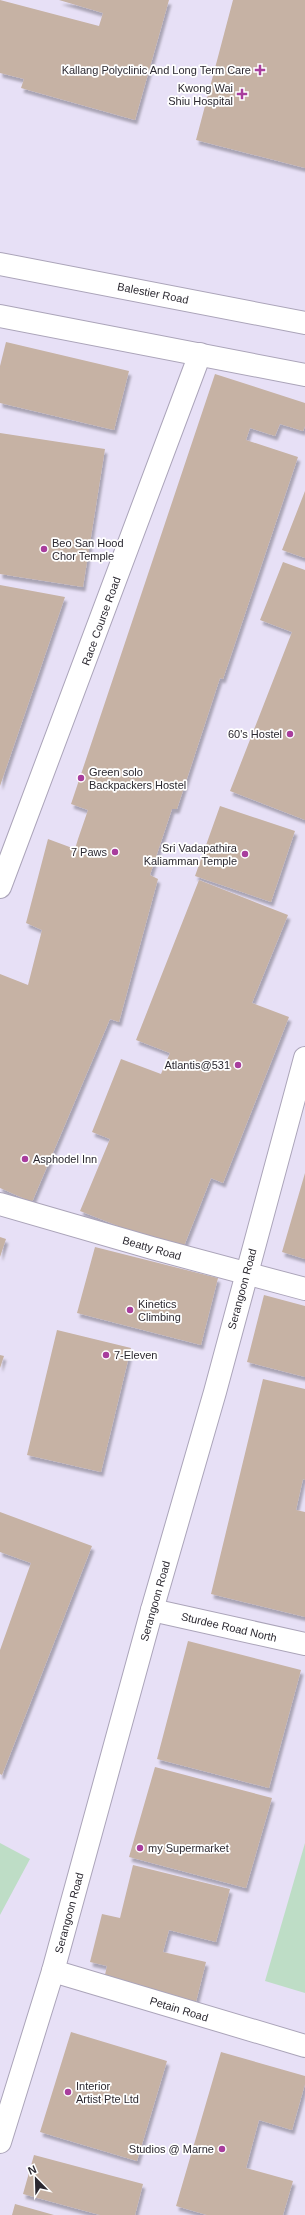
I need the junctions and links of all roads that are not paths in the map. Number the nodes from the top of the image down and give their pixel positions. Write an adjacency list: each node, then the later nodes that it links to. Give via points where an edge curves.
1 (0, 264): 3 (main road, Balestier Road)
2 (0, 316): 4 (main road)
3 (305, 323)
4 (200, 354): 5 (main road); 6 (main road, Race Course Road)
5 (305, 375)
6 (0, 887)
7 (305, 1058): 9 (main road, Serangoon Road)
8 (0, 1204): 9 (main road, Beatty Road)
9 (246, 1274): 10 (main road, Beatty Road); 11 (main road, Serangoon Road)
10 (305, 1289)
11 (152, 1610): 12 (main road, Sturdee Road North); 13 (main road, Serangoon Road)
12 (305, 1644)
13 (53, 1971): 14 (main road, Petain Road); 15 (main road, Serangoon Road)
14 (305, 2046)
15 (0, 2142)

